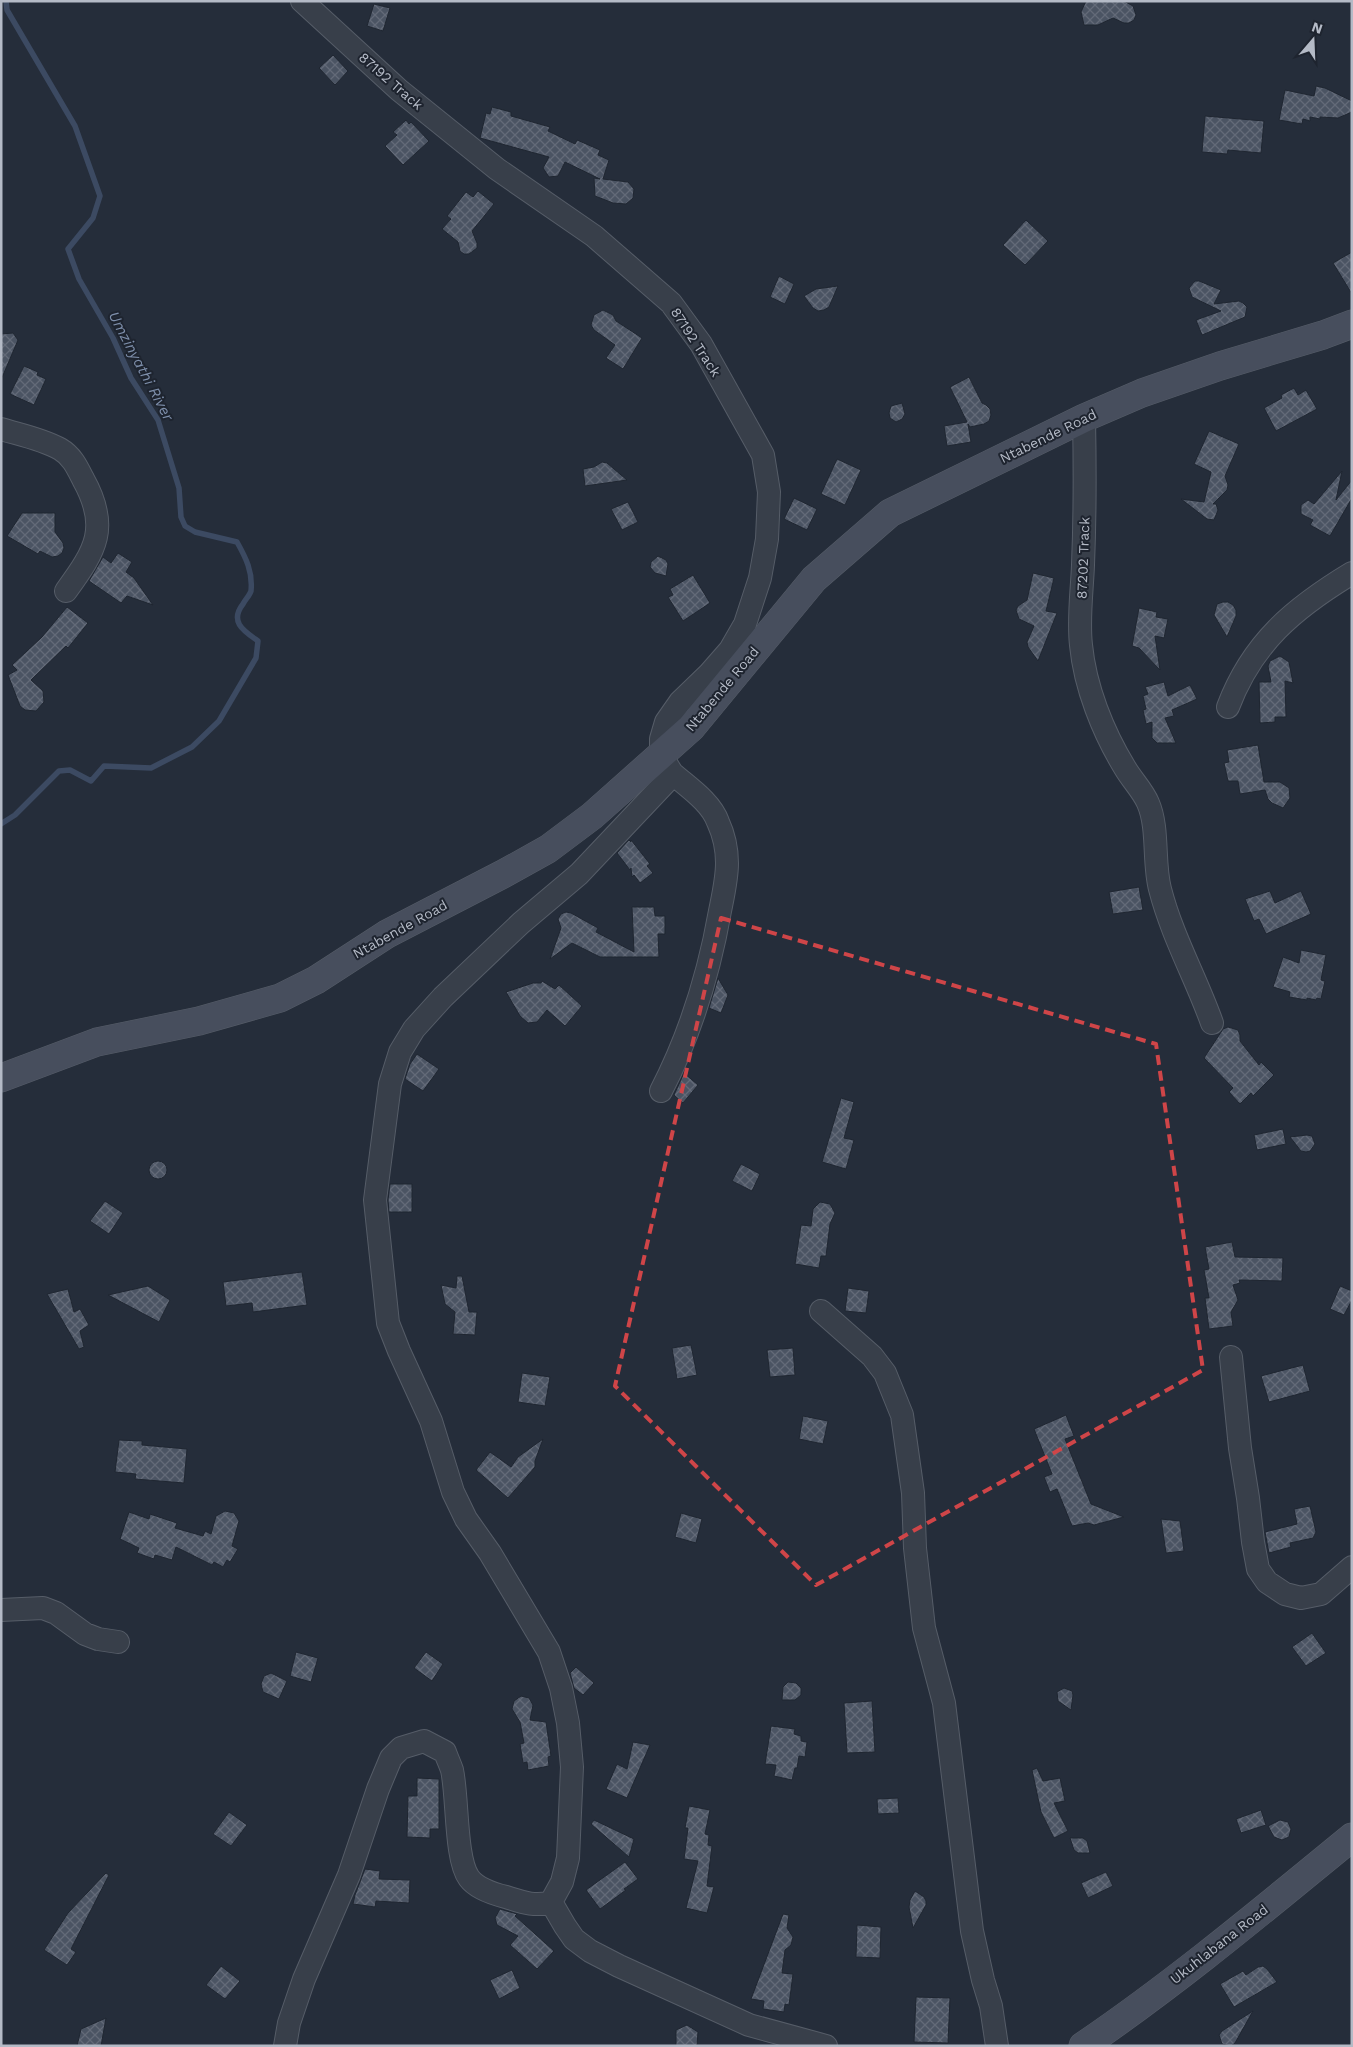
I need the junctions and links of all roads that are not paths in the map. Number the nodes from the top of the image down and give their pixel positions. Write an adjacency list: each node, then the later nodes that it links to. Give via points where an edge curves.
1 (302, 1): 8 (street, 87192 Track, via 398,90 498,169 594,236 671,303 701,344 762,455 769,492 767,538 760,578 744,624 730,650 680,702 666,722 661,739)
2 (1352, 324): 3 (street, Ntabende Road, via 1142,393)
3 (1084, 418): 8 (street, Ntabende Road, via 890,513 814,579 691,728); 9 (street, 87202 Track, via 1086,477 1081,644 1093,697 1111,742 1148,803 1162,898)
4 (1, 429): 6 (street, via 47,442 70,456 89,489 97,510 96,540 89,557)
5 (1352, 573): 7 (street, via 1280,625 1246,668)
6 (66, 591)
7 (1228, 707)
8 (667, 764): 10 (street, Ntabende Road, via 548,849 387,934 316,980 280,998 206,1019 97,1042); 11 (street, via 718,820 727,862 714,942 690,1029); 18 (street, via 645,806 579,874 521,923 414,1029 400,1052 390,1084 377,1176 375,1200 388,1323 431,1421 453,1492 466,1519 490,1553 548,1652 561,1688 572,1767 570,1816 565,1872)
9 (1212, 1023)
10 (1, 1078)
11 (661, 1091)
12 (821, 1310): 21 (street, via 872,1356 884,1373 902,1415 913,1493 924,1628 944,1703 972,1931 991,2006)
13 (1231, 1356): 14 (street, via 1240,1448 1258,1568 1267,1582 1285,1594 1300,1598 1321,1594)
14 (1352, 1566)
15 (1, 1610): 16 (street, via 43,1608 56,1613 85,1634)
16 (118, 1642)
17 (1352, 1838): 22 (street, Ukuhlabana Road, via 1220,1945)
18 (551, 1902): 19 (street, via 530,1905 482,1888 470,1879 462,1863 452,1770 445,1752 424,1741 401,1748 391,1758 381,1781 349,1875 304,1980); 20 (street, via 574,1938 619,1966 749,2025)
19 (285, 2046)
20 (826, 2046)
21 (997, 2046)
22 (1083, 2046)

